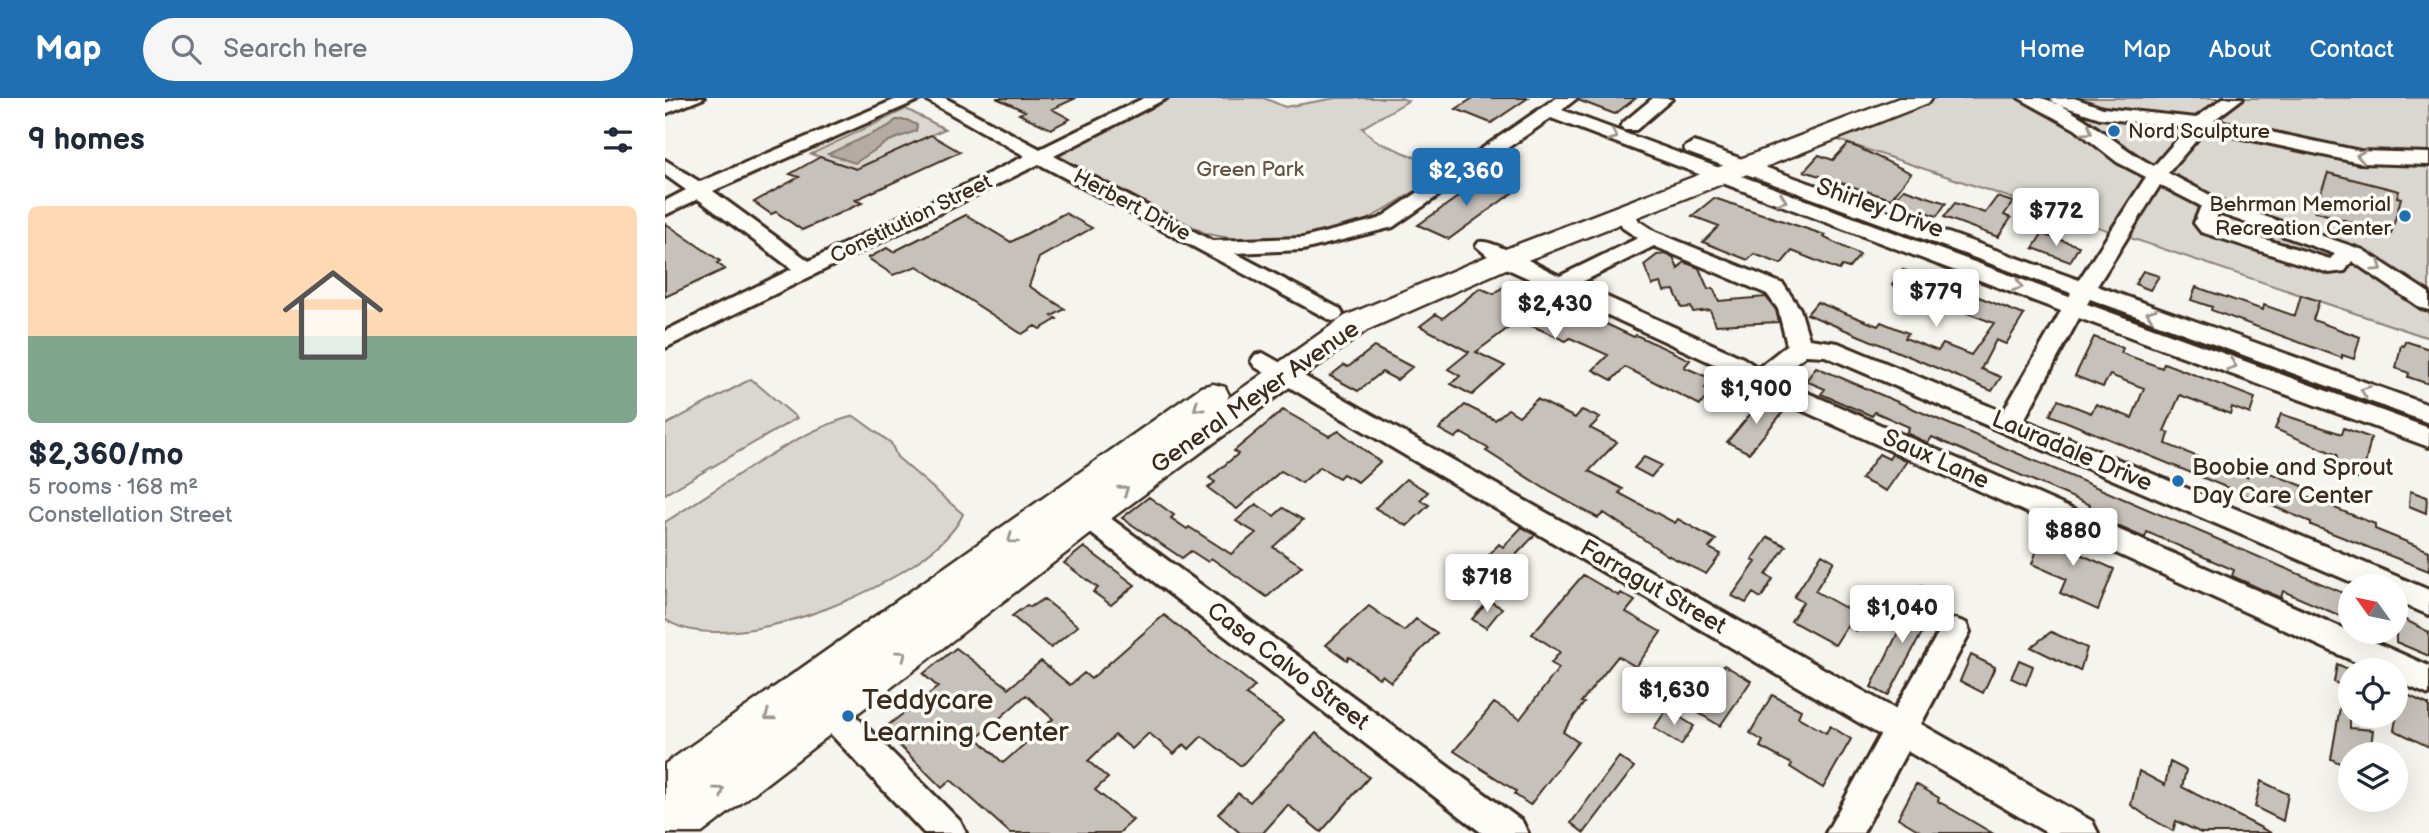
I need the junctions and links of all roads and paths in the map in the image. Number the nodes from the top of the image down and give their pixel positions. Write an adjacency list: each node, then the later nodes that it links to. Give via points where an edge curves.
1 (695, 98): 12 (street)
2 (914, 98): 20 (street)
3 (932, 98): 15 (street, Herbert Drive)
4 (1158, 98): 15 (street, Constitution Street)
5 (1881, 98): 18 (main road, General Meyer Avenue)
6 (1920, 98): 18 (main road, General Meyer Avenue)
7 (2028, 98): 19 (street, one-way to 19)
8 (2059, 98): 13 (street, via 2101,113)
9 (2234, 98): 13 (street)
10 (1663, 99): 14 (street)
11 (1560, 103): 14 (street, Shirley Drive); 18 (street, Shirley Drive, one-way to 18); 24 (street, via 1386,223 1303,244)
12 (665, 109)
13 (2198, 124): 16 (street, one-way to 13, via 2360,157 2256,132); 19 (street)
14 (1630, 126): 18 (street, Shirley Drive)
15 (1041, 155): 24 (street, Herbert Drive); 26 (street, Constitution Street)
16 (2429, 159)
17 (665, 166): 20 (street)
18 (1719, 167): 22 (main road, General Meyer Avenue); 25 (main road, General Meyer Avenue); 28 (street, Shirley Drive)
19 (2158, 174): 28 (street); 29 (street, one-way to 29, via 2212,204 2204,223 2208,228 2329,266 2337,266 2348,251)
20 (698, 192): 21 (street); 26 (street)
21 (665, 209)
22 (1625, 212): 23 (street, via 1630,224); 25 (main road, General Meyer Avenue)
23 (1654, 238): 27 (street); 32 (street, via 1775,289 1789,309)
24 (1211, 247): 30 (street, Herbert Drive)
25 (1495, 253): 27 (street, Saux Lane); 30 (main road, General Meyer Avenue, via 1384,286); 33 (main road, General Meyer Avenue)
26 (808, 270): 31 (street, Constitution Street)
27 (1561, 284): 34 (street, Saux Lane, via 1735,364)
28 (2081, 299): 35 (street, Shirley Drive, one-way to 28); 36 (street); 37 (street, Shirley Drive, one-way to 37)
29 (2429, 303)
30 (1332, 314): 33 (main road, General Meyer Avenue)
31 (665, 340)
32 (1799, 348): 34 (street); 36 (street, Lauradale Drive, via 1830,349)
33 (1274, 367): 38 (main road, General Meyer Avenue); 45 (street, Farragut Street)
34 (1761, 381): 43 (street, Saux Lane)
35 (2429, 414)
36 (2008, 424): 39 (street, Lauradale Drive)
37 (2429, 438)
38 (1077, 508): 44 (main road, General Meyer Avenue); 49 (street, Casa Calvo Street)
39 (2363, 574)
40 (2408, 594): 41 (street)
41 (2429, 603)
42 (1955, 632): 45 (street)
43 (2429, 681)
44 (818, 699): 46 (main road, General Meyer Avenue, one-way to 46); 47 (main road, General Meyer Avenue, one-way to 44); 48 (street)
45 (1900, 730): 50 (street); 51 (street, Farragut Street)
46 (665, 791)
47 (665, 832)
48 (948, 833)
49 (1510, 833)
50 (1843, 833)
51 (2080, 833)

